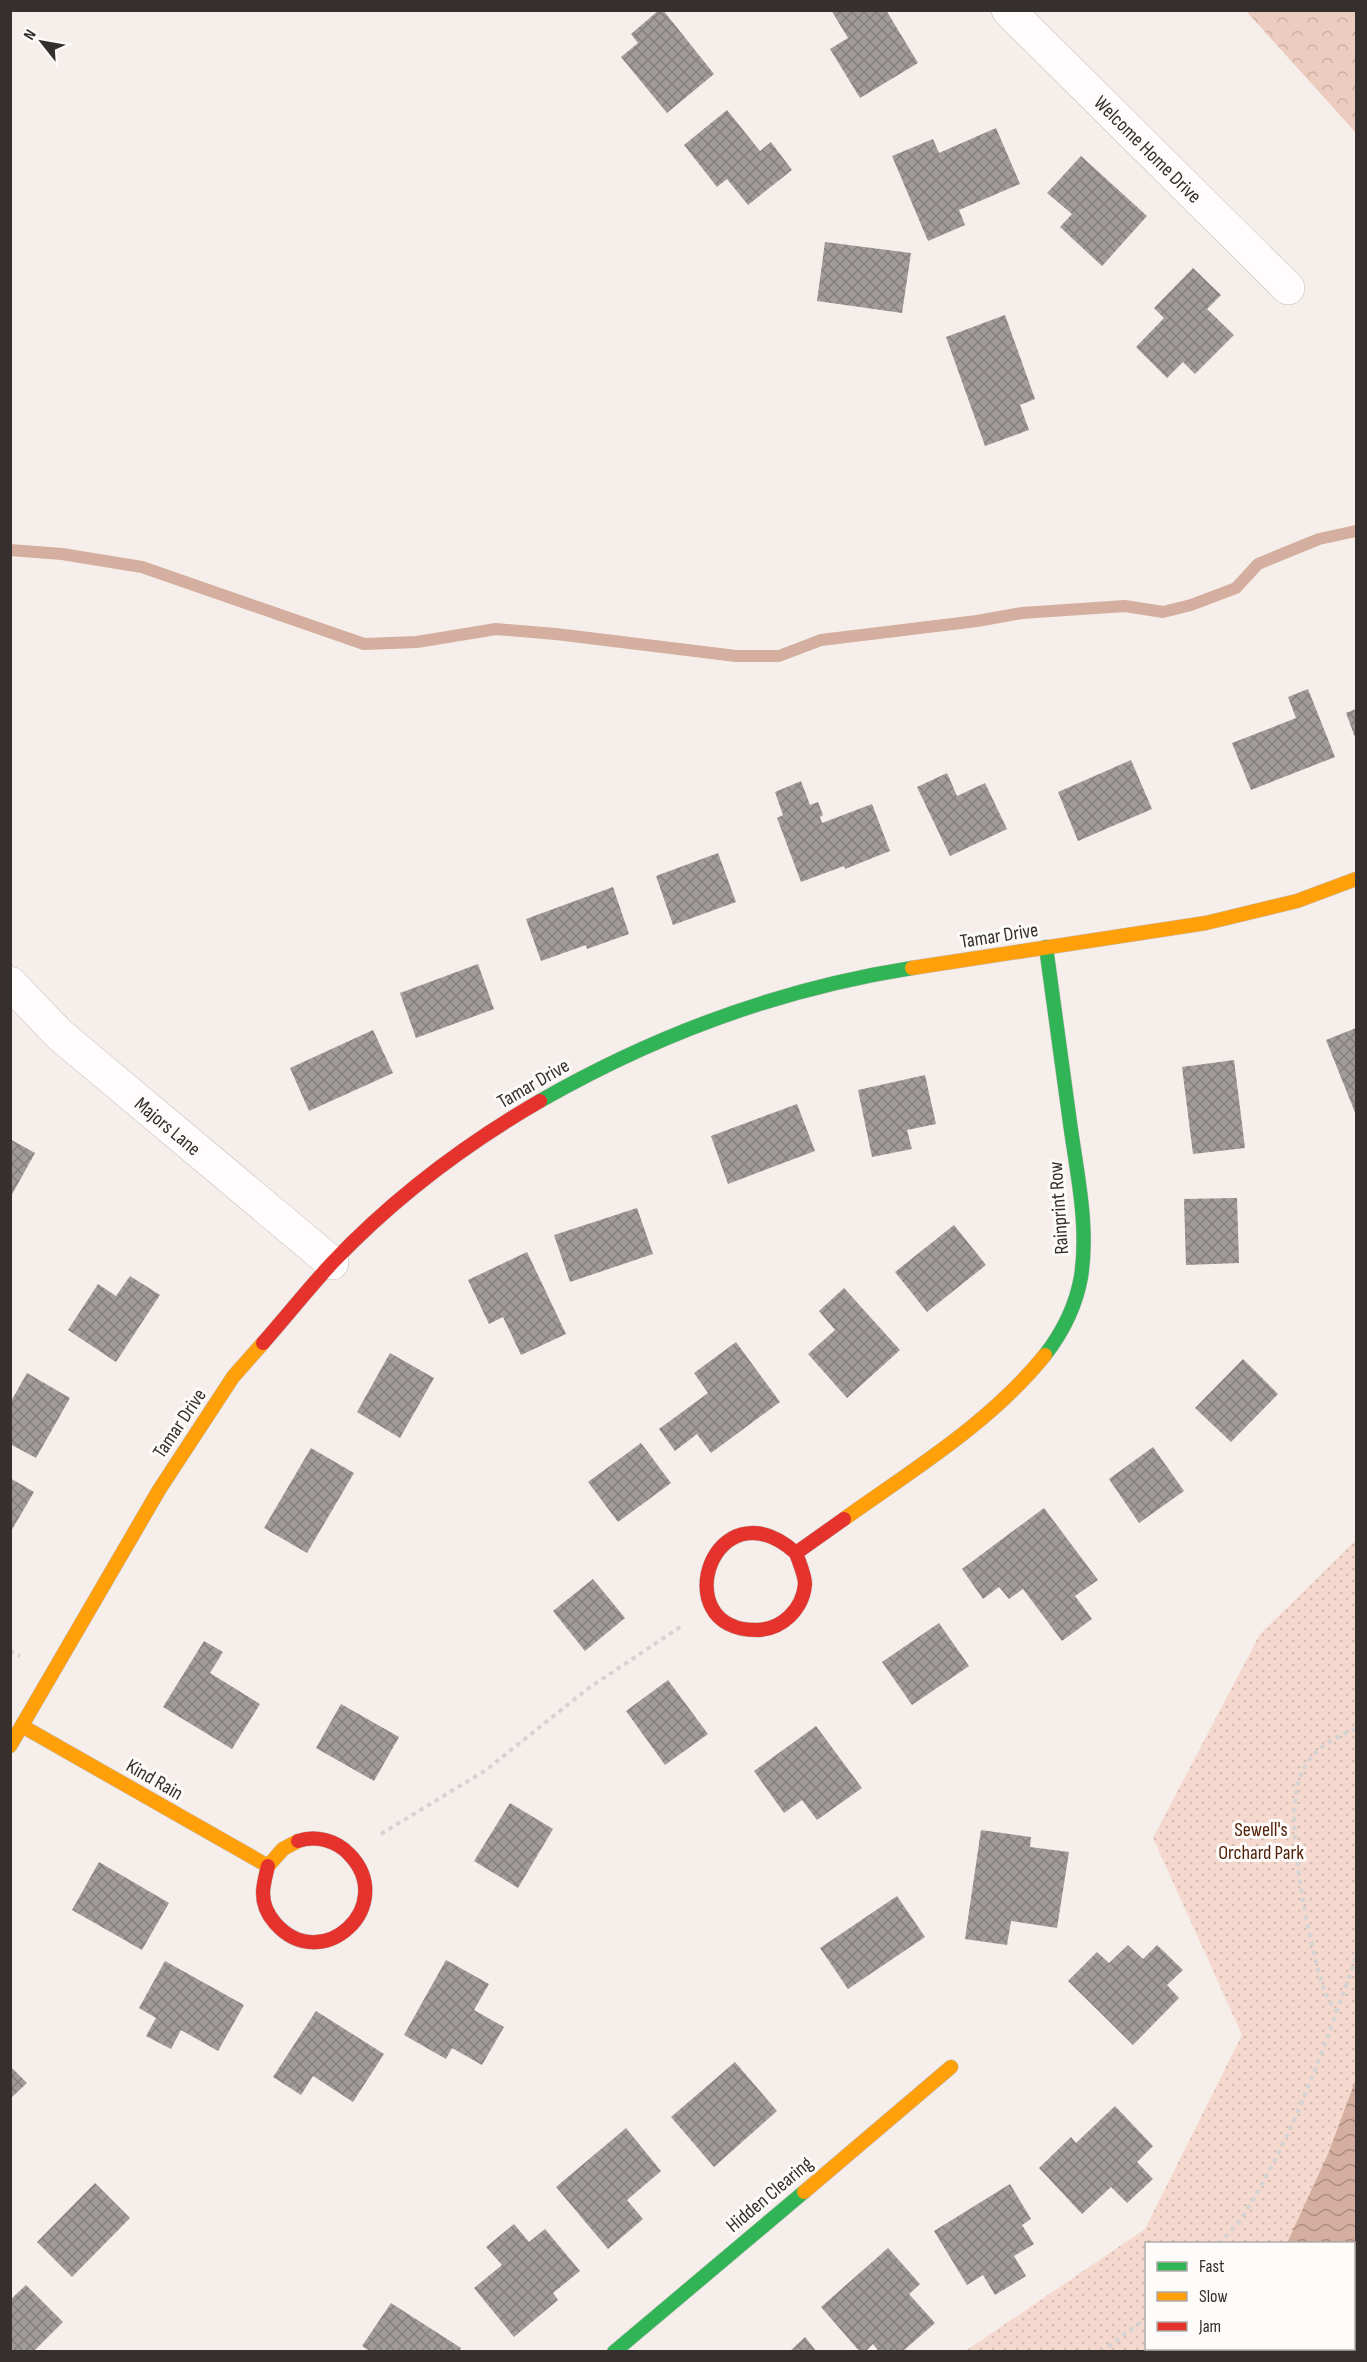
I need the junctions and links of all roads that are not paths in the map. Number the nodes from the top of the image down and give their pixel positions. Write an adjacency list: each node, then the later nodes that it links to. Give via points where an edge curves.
1 (1008, 10): 2 (street, Welcome Home Drive)
2 (1288, 288)
3 (1356, 879): 4 (street, Tamar Drive, via 1297,901 1206,923)
4 (1046, 947): 6 (street, Tamar Drive, via 855,977 748,1006 662,1038 585,1075 498,1125 408,1192); 7 (street, Rainprint Row, via 1082,1209 1083,1257 1076,1297 1040,1364 1005,1401)
5 (10, 983): 6 (street, Majors Lane, via 60,1035)
6 (332, 1263): 8 (street, Tamar Drive, via 233,1377 159,1490)
7 (796, 1554): 7 (street, via 804,1577 803,1595 796,1611 775,1628 742,1630 714,1612 705,1586 707,1568 725,1543 750,1533 767,1534 783,1541)
8 (22, 1726): 9 (street, Tamar Drive); 10 (street, Kind Rain)
9 (10, 1746)
10 (268, 1866): 10 (street, via 262,1881 262,1898 267,1914 288,1936 308,1942 337,1936 351,1926 362,1909 365,1889 361,1870 338,1844 307,1839 295,1842 280,1850)
11 (951, 2067): 12 (street, Hidden Clearing)
12 (614, 2352)

